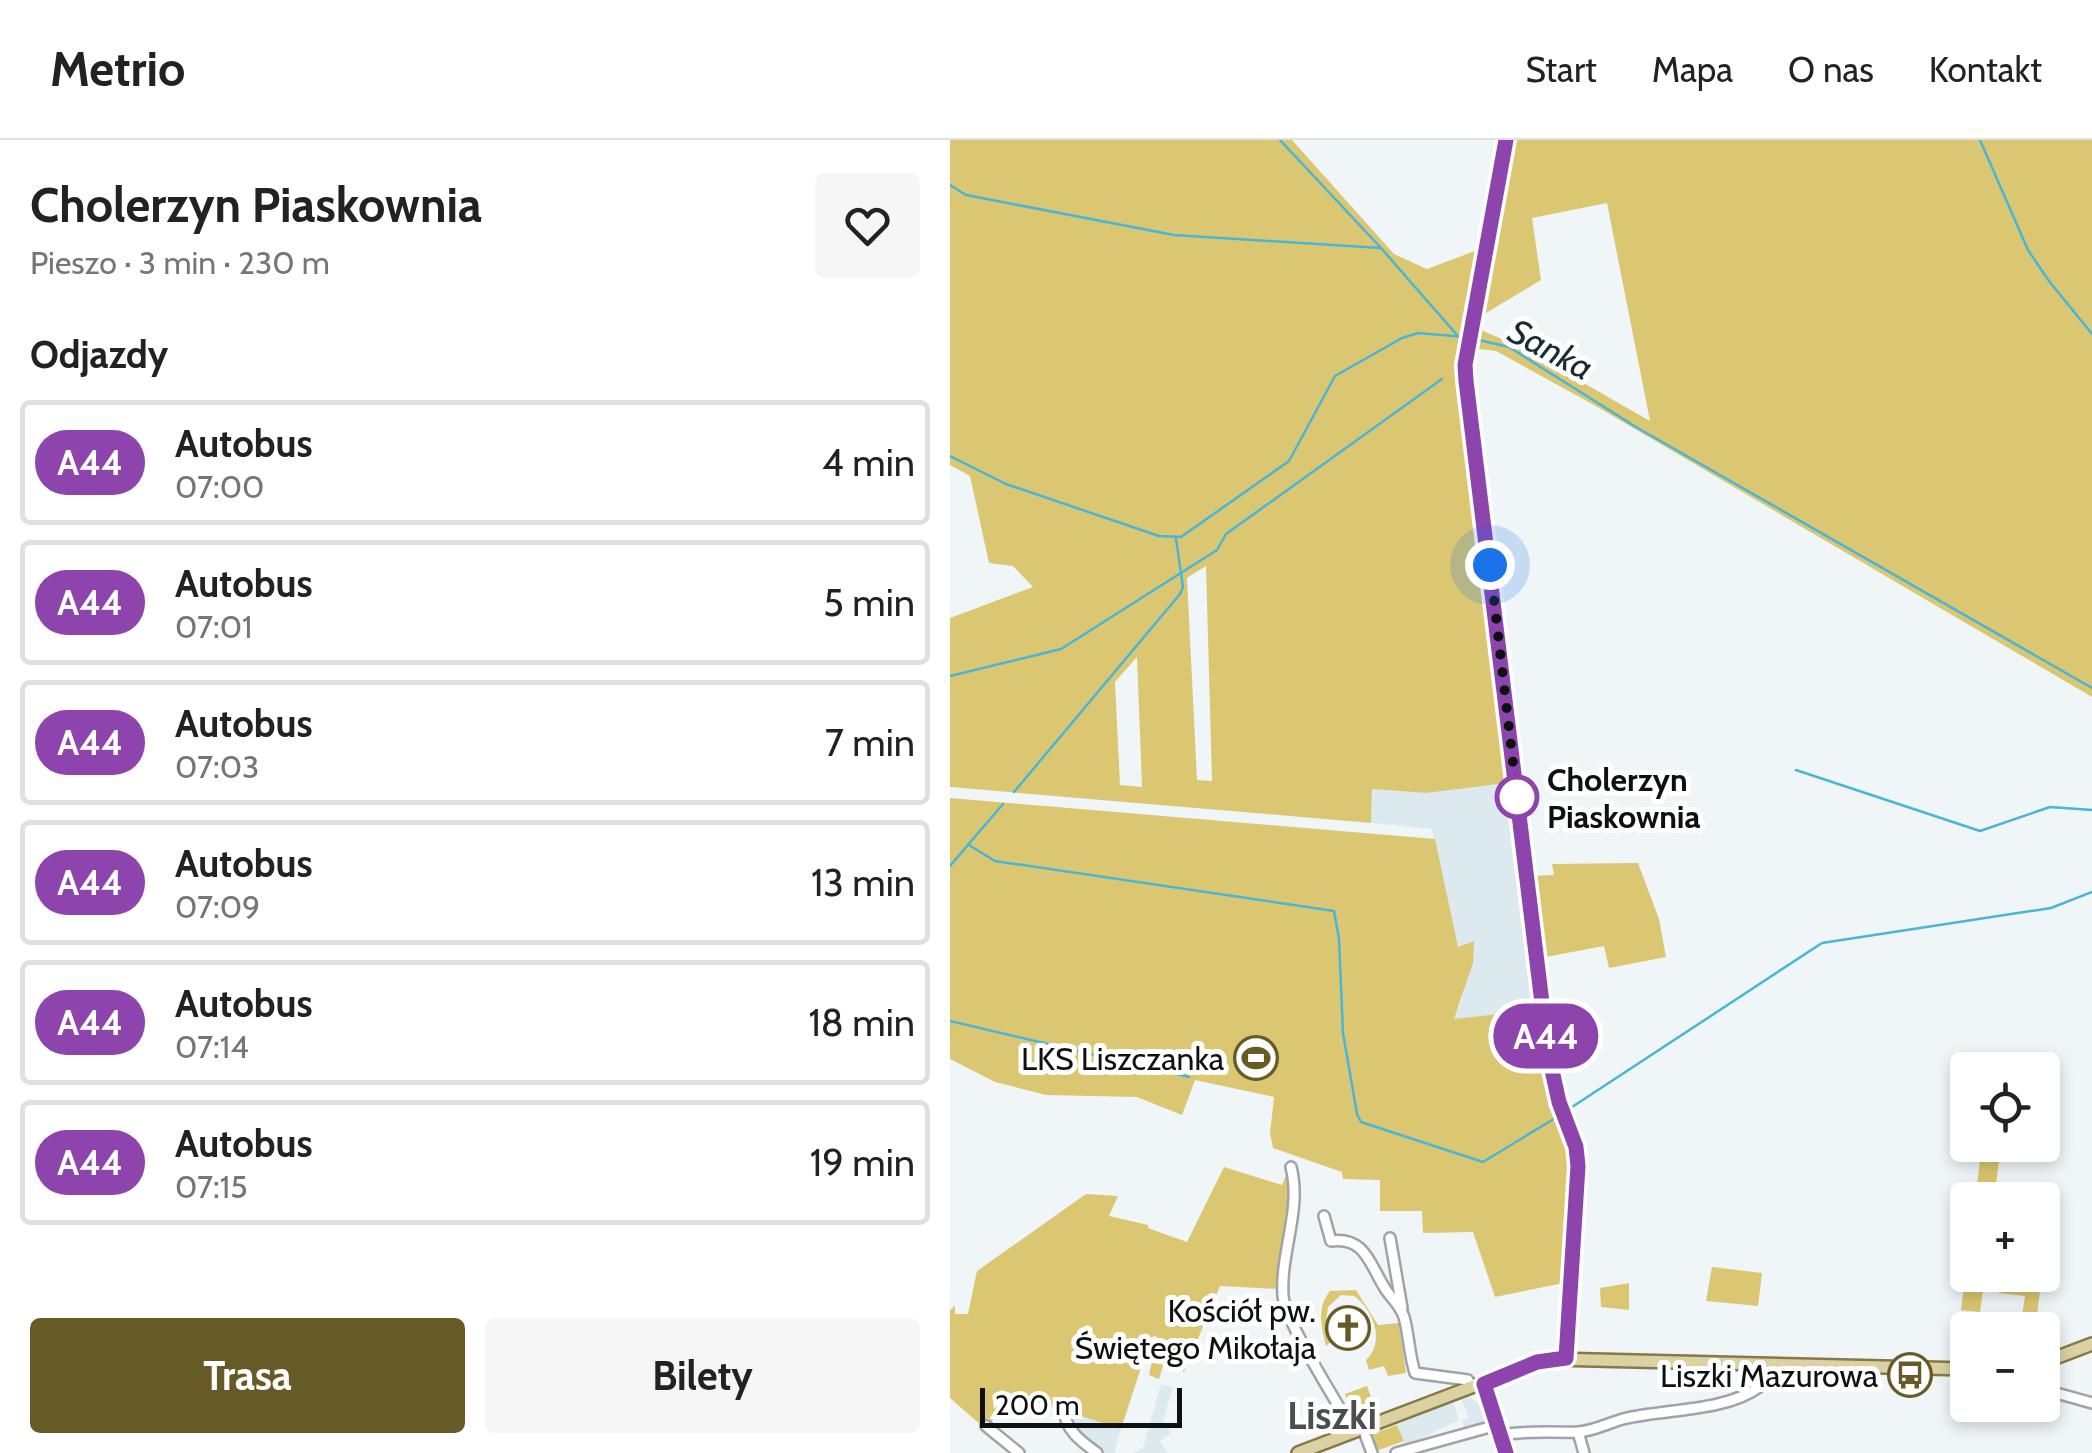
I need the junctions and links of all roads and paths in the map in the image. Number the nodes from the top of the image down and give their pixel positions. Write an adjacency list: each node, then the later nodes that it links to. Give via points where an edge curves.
1 (1506, 140): 8 (street, via 1466,381 1552,1079 1577,1159)
2 (1291, 1167): 17 (street, via 1296,1195 1283,1300)
3 (1324, 1216): 5 (street, via 1327,1238 1354,1243)
4 (1390, 1238): 5 (street)
5 (1402, 1311): 11 (street, via 1415,1373)
6 (2092, 1344): 7 (main road)
7 (2060, 1356)
8 (1566, 1358): 9 (main road); 11 (main road)
9 (1768, 1364): 10 (main road); 18 (street, via 1751,1392)
10 (1950, 1369)
11 (1478, 1386): 16 (street); 17 (main road)
12 (2060, 1394): 13 (street)
13 (2092, 1402)
14 (1064, 1410): 21 (street, via 1077,1438)
15 (986, 1426): 20 (street)
16 (1499, 1430): 18 (street); 19 (street); 25 (street)
17 (1359, 1431): 22 (main road); 23 (street)
18 (1578, 1432): 26 (street)
19 (1414, 1450): 24 (street)
20 (1018, 1453)
21 (1097, 1453)
22 (1298, 1453)
23 (1372, 1453)
24 (1396, 1453)
25 (1506, 1453)
26 (1584, 1453)

